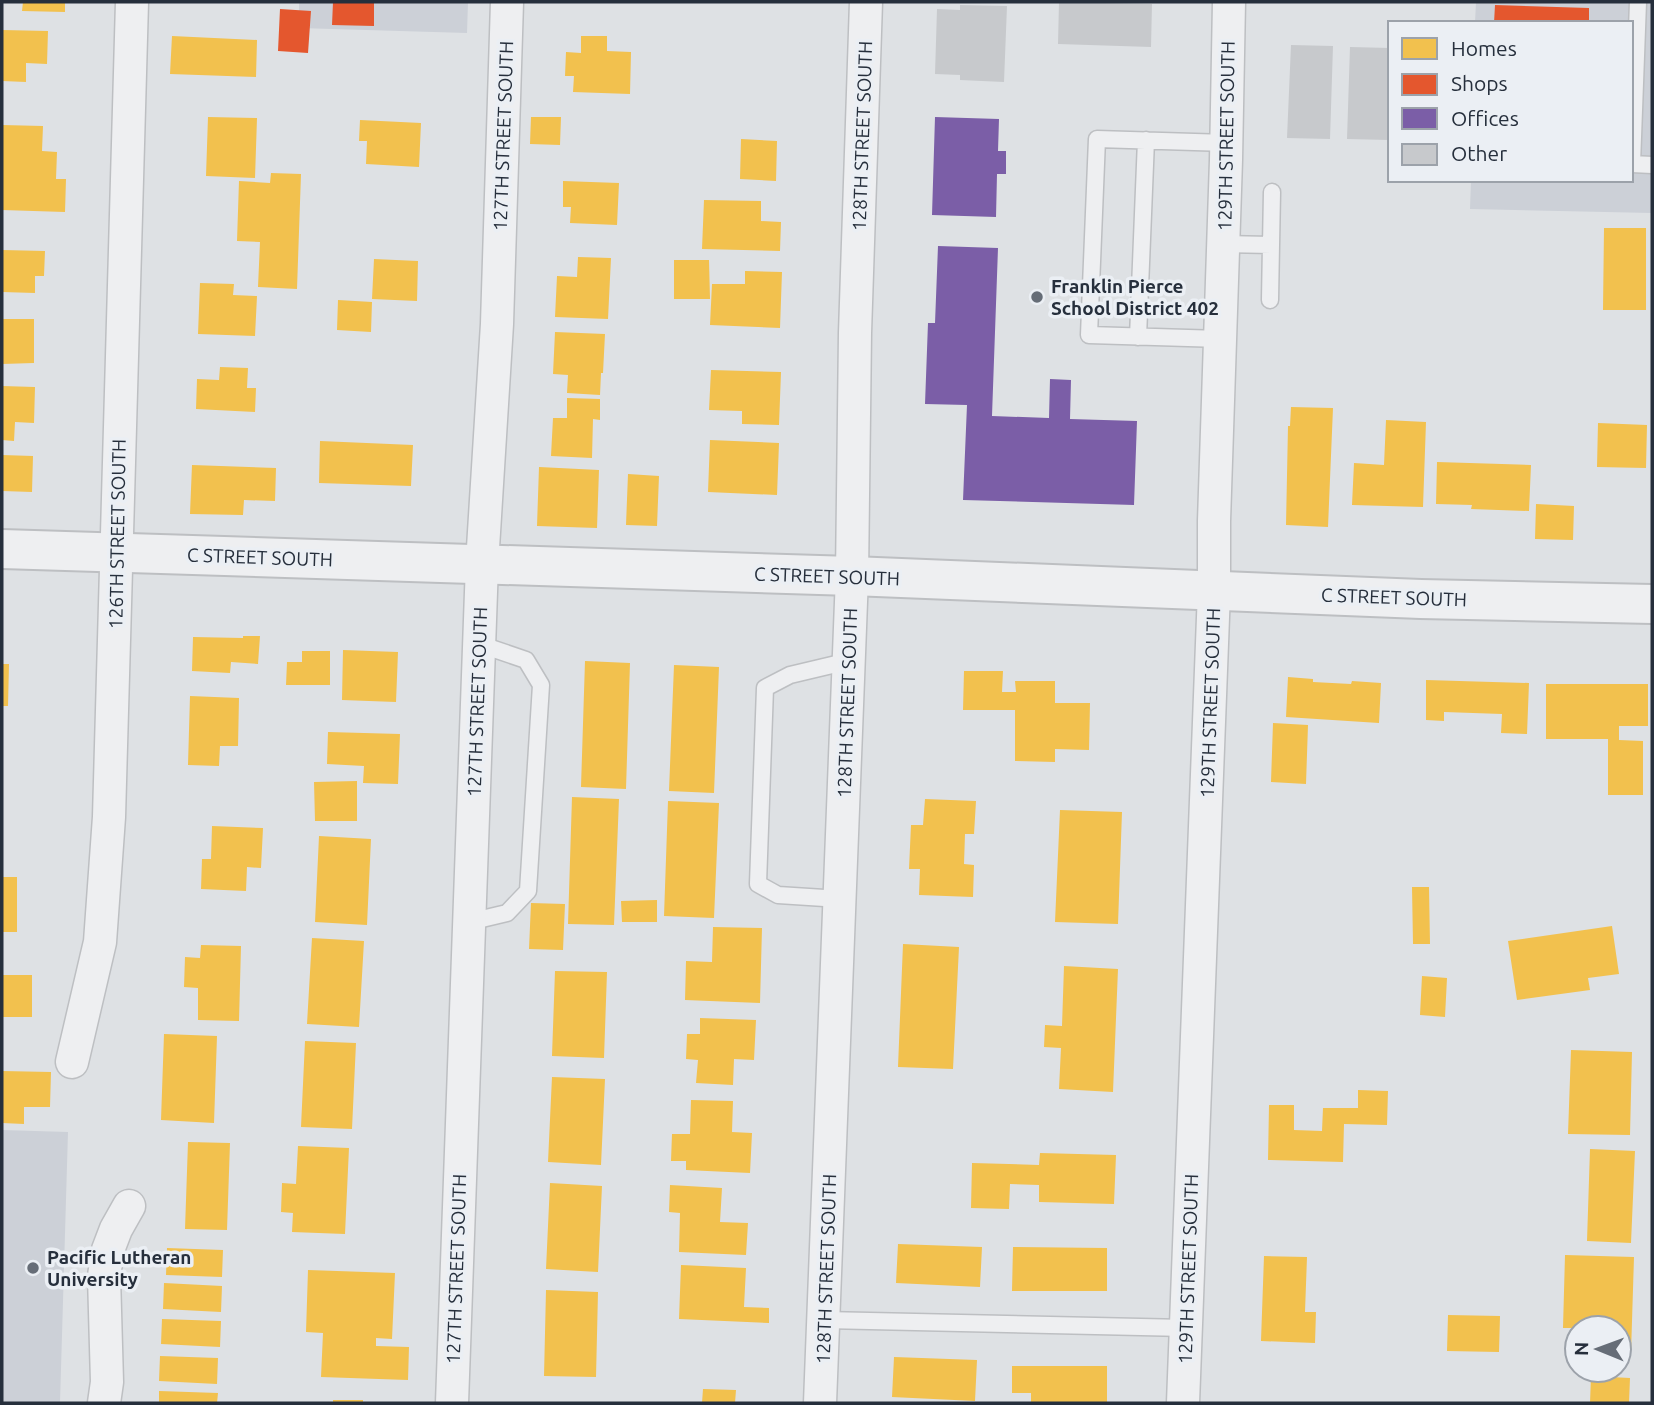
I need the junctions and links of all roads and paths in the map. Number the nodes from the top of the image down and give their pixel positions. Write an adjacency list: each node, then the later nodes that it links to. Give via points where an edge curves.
1 (132, 2): 18 (street, 126TH STREET SOUTH)
2 (507, 2): 19 (street, 127TH STREET SOUTH, via 497,324)
3 (866, 2): 20 (street, 128TH STREET SOUTH)
4 (1229, 2): 8 (street, 129TH STREET SOUTH)
5 (1638, 2): 6 (lane)
6 (1633, 118)
7 (1146, 140): 8 (lane); 15 (lane); 15 (lane, via 1097,139 1089,335)
8 (1227, 143): 12 (street, 129TH STREET SOUTH)
9 (1633, 164): 10 (lane)
10 (1652, 165)
11 (1272, 192): 13 (lane)
12 (1223, 244): 13 (lane); 16 (street, 129TH STREET SOUTH)
13 (1271, 245): 14 (lane)
14 (1270, 300)
15 (1138, 337): 16 (lane)
16 (1221, 339): 21 (street, 129TH STREET SOUTH)
17 (2, 549): 18 (street, C STREET SOUTH)
18 (117, 552): 19 (street, C STREET SOUTH); 27 (street, 126TH STREET SOUTH, via 109,817 100,942)
19 (482, 564): 20 (street, C STREET SOUTH); 23 (street, 127TH STREET SOUTH)
20 (852, 576): 21 (street, C STREET SOUTH); 24 (street, 128TH STREET SOUTH)
21 (1214, 591): 22 (street, C STREET SOUTH); 30 (street, 129TH STREET SOUTH)
22 (1652, 604)
23 (479, 644): 26 (street, 127TH STREET SOUTH); 26 (lane, via 526,660 541,685 528,891 508,913)
24 (849, 661): 25 (street, 128TH STREET SOUTH); 25 (lane, via 790,675 765,688 758,884 778,895)
25 (840, 899): 29 (street, 128TH STREET SOUTH)
26 (469, 922): 32 (street, 127TH STREET SOUTH)
27 (72, 1062)
28 (129, 1206): 31 (street, via 108,1250 104,1276)
29 (824, 1320): 30 (lane); 33 (street, 128TH STREET SOUTH)
30 (1186, 1328): 34 (street, 129TH STREET SOUTH)
31 (104, 1403)
32 (452, 1403)
33 (820, 1403)
34 (1183, 1403)

